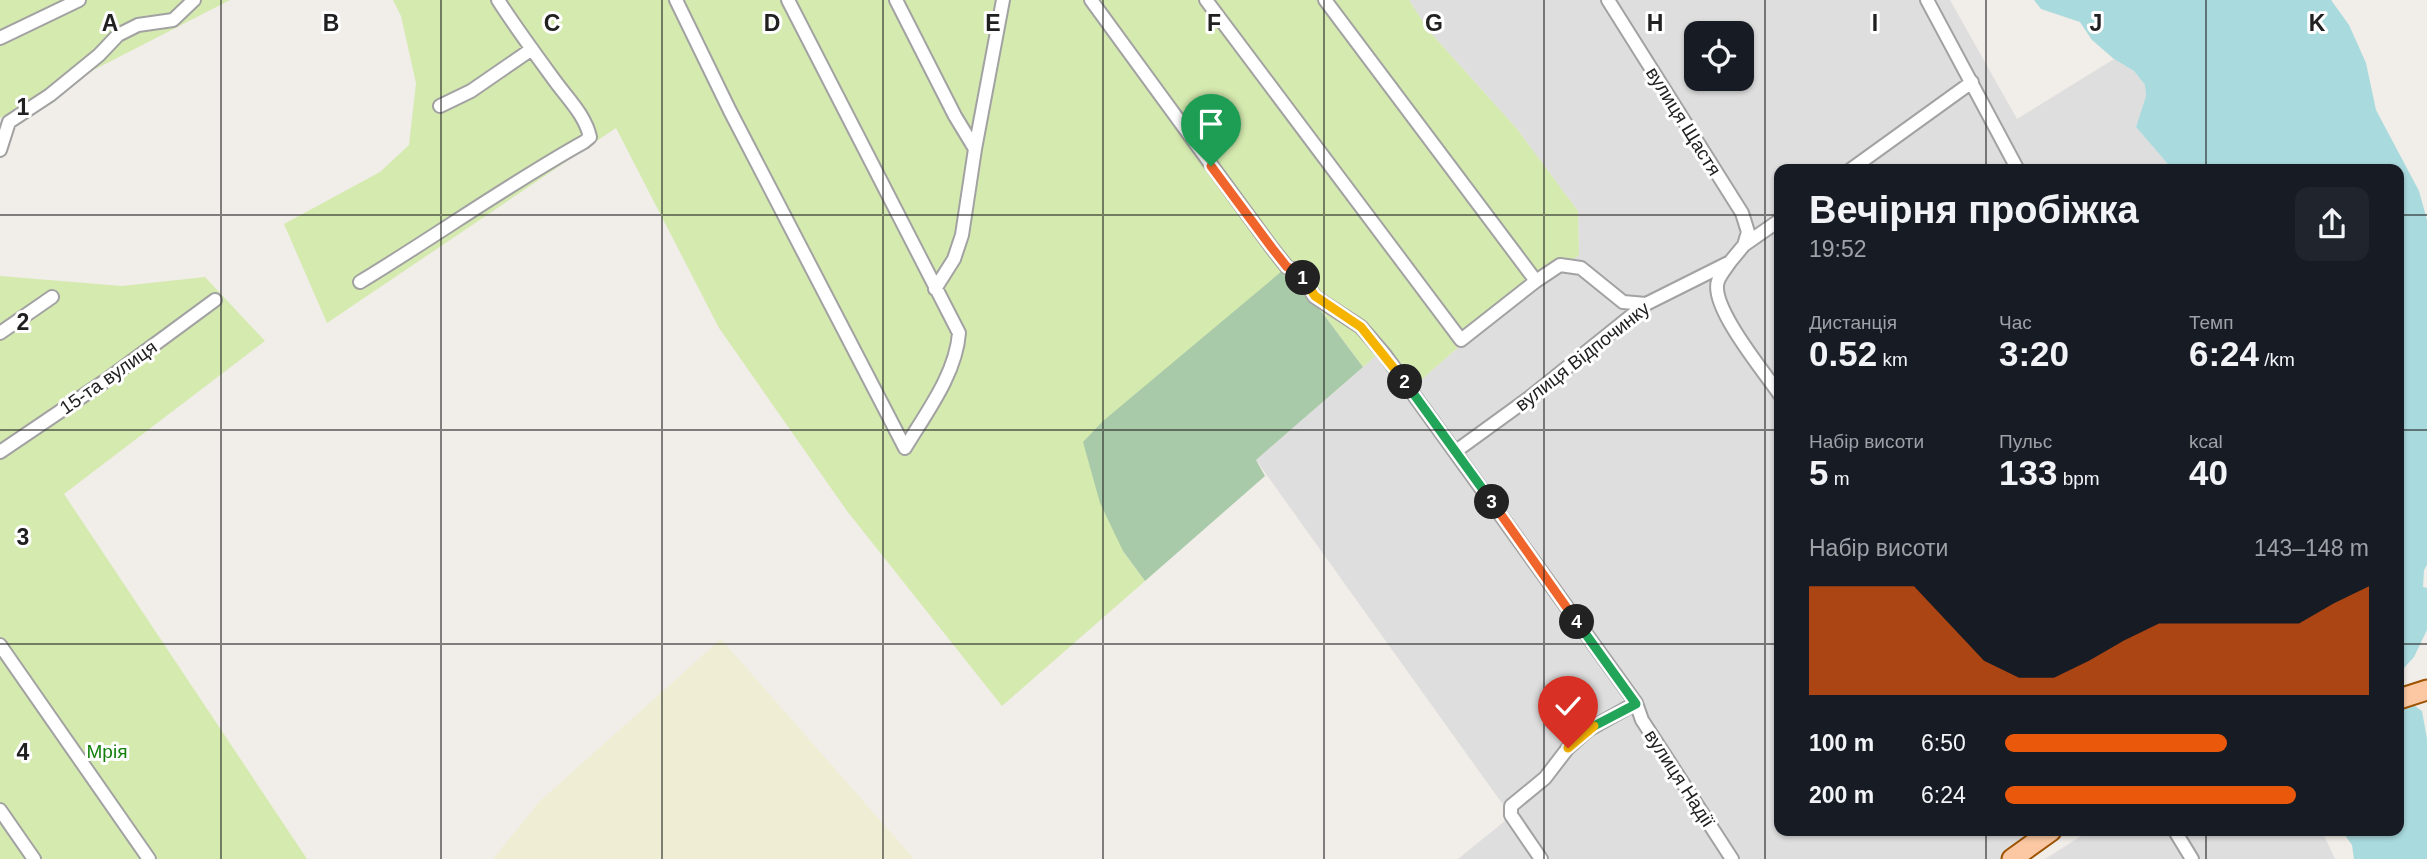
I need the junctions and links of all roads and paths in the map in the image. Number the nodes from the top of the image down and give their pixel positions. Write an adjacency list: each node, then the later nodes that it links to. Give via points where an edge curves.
1 (79, 0): 13 (street)
2 (194, 0): 18 (street, via 173,20 138,26 118,36 50,95 9,122)
3 (498, 0): 14 (street)
4 (676, 0): 26 (street, via 905,448 957,351 959,333)
5 (788, 0): 26 (street)
6 (896, 0): 17 (street)
7 (1003, 0): 17 (street)
8 (1091, 0): 32 (street, вулиця Надії, via 1287,267 1298,271 1315,296 1361,327)
9 (1206, 0): 24 (street, via 1461,340)
10 (1325, 0): 24 (street)
11 (1608, 0): 22 (street, вулиця Щастя, via 1742,213 1748,232)
12 (1927, 0): 15 (street)
13 (0, 38)
14 (532, 48): 16 (street, via 471,91); 25 (street, via 572,101 590,137)
15 (1972, 82): 19 (street); 20 (street)
16 (440, 106)
17 (975, 149): 26 (street, via 962,236)
18 (0, 150)
19 (1858, 164)
20 (2015, 164)
21 (1774, 224): 22 (street, вулиця Відпочинку)
22 (1744, 245): 23 (street, вулиця Відпочинку)
23 (1730, 262): 29 (street, вулиця Відпочинку); 31 (street, via 1717,282 1725,316)
24 (1536, 281): 29 (street, via 1560,265 1581,268 1623,302)
25 (360, 282)
26 (935, 289)
27 (52, 297): 30 (street)
28 (215, 300): 33 (street, 15-та вулиця)
29 (1646, 304): 32 (street, вулиця Відпочинку, via 1529,398)
30 (0, 332)
31 (1774, 386)
32 (1455, 450): 37 (street, вулиця Надії)
33 (0, 452)
34 (0, 645): 42 (street)
35 (2427, 690): 36 (main road)
36 (2404, 698)
37 (1636, 704): 43 (street, via 1588,730 1545,778 1511,806 1511,815); 44 (street, вулиця Надії)
38 (0, 810): 41 (street)
39 (2038, 836): 45 (main road)
40 (2178, 836): 46 (street)
41 (34, 859)
42 (149, 859)
43 (1542, 859)
44 (1732, 859)
45 (2012, 859)
46 (2192, 859)

